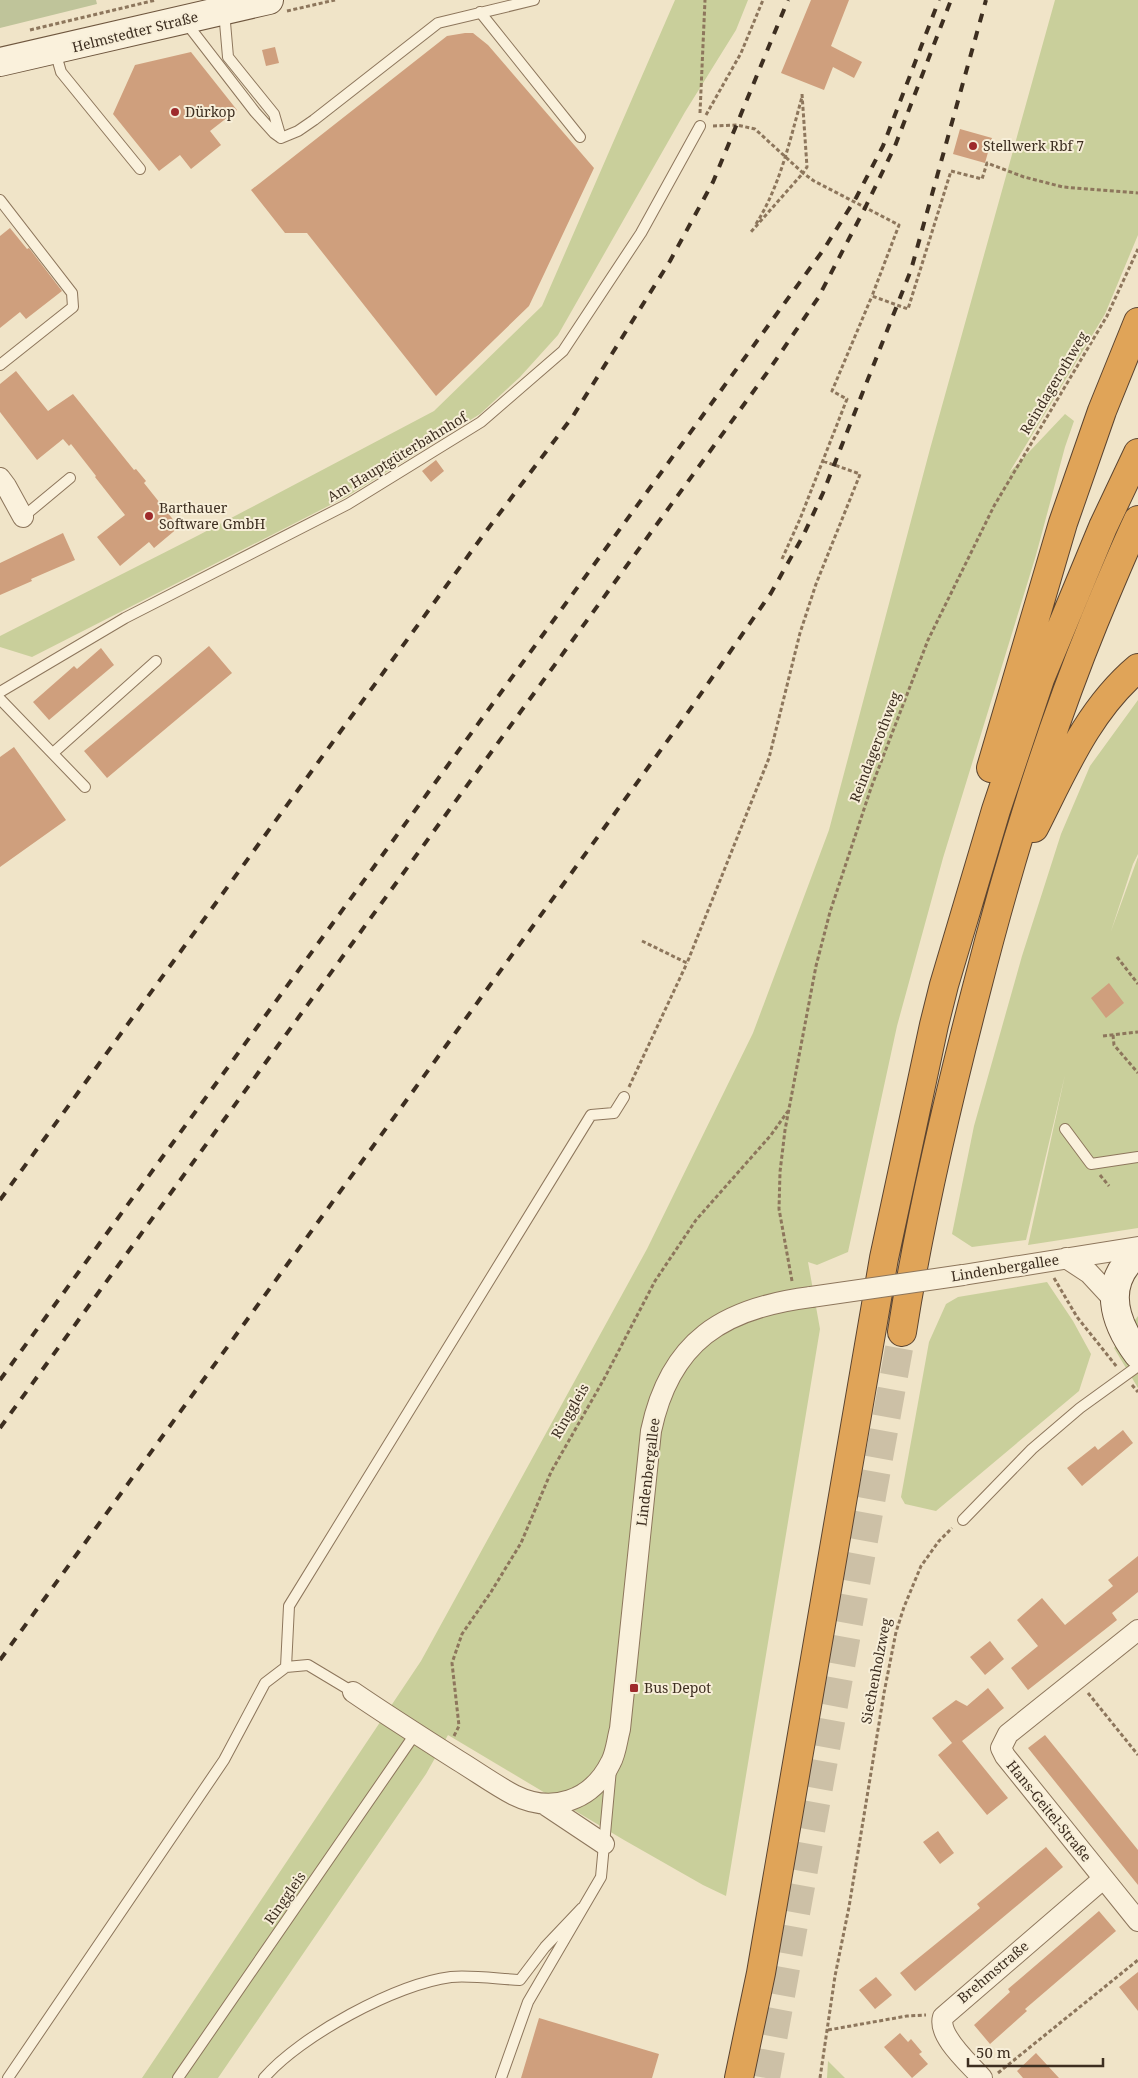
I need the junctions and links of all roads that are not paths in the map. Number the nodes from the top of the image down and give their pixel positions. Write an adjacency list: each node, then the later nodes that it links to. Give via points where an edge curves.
1 (269, 0): 3 (main road, Helmstedter Straße)
2 (534, 0): 4 (lane)
3 (224, 11): 5 (main road, Helmstedter Straße); 10 (lane, via 228,57 274,114)
4 (480, 12): 9 (lane); 10 (lane, via 438,23 314,120)
5 (184, 20): 6 (main road, Helmstedter Straße); 10 (lane, via 255,112)
6 (55, 51): 7 (main road, Helmstedter Straße); 11 (lane, via 61,72)
7 (0, 62)
8 (700, 126): 22 (lane, Am Hauptgüterbahnhof, via 641,233 563,351 481,422 348,504 125,618)
9 (580, 137)
10 (281, 138)
11 (140, 169)
12 (0, 200): 14 (lane, via 72,293 73,307)
13 (1138, 322): 27 (highway, via 1102,411 1063,523 996,750 947,920 942,953)
14 (0, 365)
15 (1138, 453): 27 (highway, via 1103,527 1040,679 996,810)
16 (0, 478): 18 (street)
17 (70, 478): 18 (lane)
18 (22, 517)
19 (1138, 520): 26 (highway, via 1070,684 1038,771)
20 (156, 661): 24 (lane)
21 (1138, 668): 26 (highway, via 1087,727)
22 (0, 692)
23 (0, 699): 24 (lane)
24 (53, 753): 25 (lane)
25 (85, 787)
26 (1001, 891): 35 (highway, via 942,1124)
27 (944, 985): 53 (highway, via 884,1258 761,1973)
28 (624, 1097): 40 (lane, via 614,1113 591,1115 289,1606)
29 (1065, 1129): 30 (lane, via 1092,1164)
30 (1138, 1156)
31 (1138, 1248): 33 (street, Lindenbergallee)
32 (1138, 1253): 34 (main road, via 1122,1273)
33 (1066, 1258): 34 (street, Lindenbergallee, via 1089,1273); 43 (street, Lindenbergallee, bridge, via 803,1298 749,1310 709,1330 681,1357 662,1391 651,1432 620,1729)
34 (1114, 1300): 36 (main road)
35 (902, 1332)
36 (1131, 1365): 37 (lane); 38 (lane, via 1032,1448)
37 (1138, 1366)
38 (963, 1520)
39 (1138, 1630): 46 (street, Hans-Geitel-Straße, via 1008,1734 1001,1748)
40 (286, 1667): 41 (lane, via 308,1665); 49 (lane, via 265,1683 224,1760)
41 (353, 1692): 42 (street, Lindenbergallee)
42 (415, 1734): 44 (street, Lindenbergallee, via 515,1795); 50 (lane, Ringgleis)
43 (612, 1762): 44 (street, Lindenbergallee, via 588,1790 573,1800); 45 (lane)
44 (544, 1804): 45 (street, Lindenbergallee)
45 (604, 1844): 47 (lane, via 601,1877)
46 (1103, 1879): 48 (street, Hans-Geitel-Straße); 54 (street, Brehmstraße, via 942,2017 941,2027 946,2037)
47 (582, 1908): 51 (lane, via 545,1947 520,1980 451,1977 396,1992 315,2035); 52 (lane, via 528,2002)
48 (1138, 1921)
49 (8, 2078)
50 (178, 2078)
51 (264, 2078)
52 (501, 2078)
53 (738, 2078)
54 (982, 2078)

